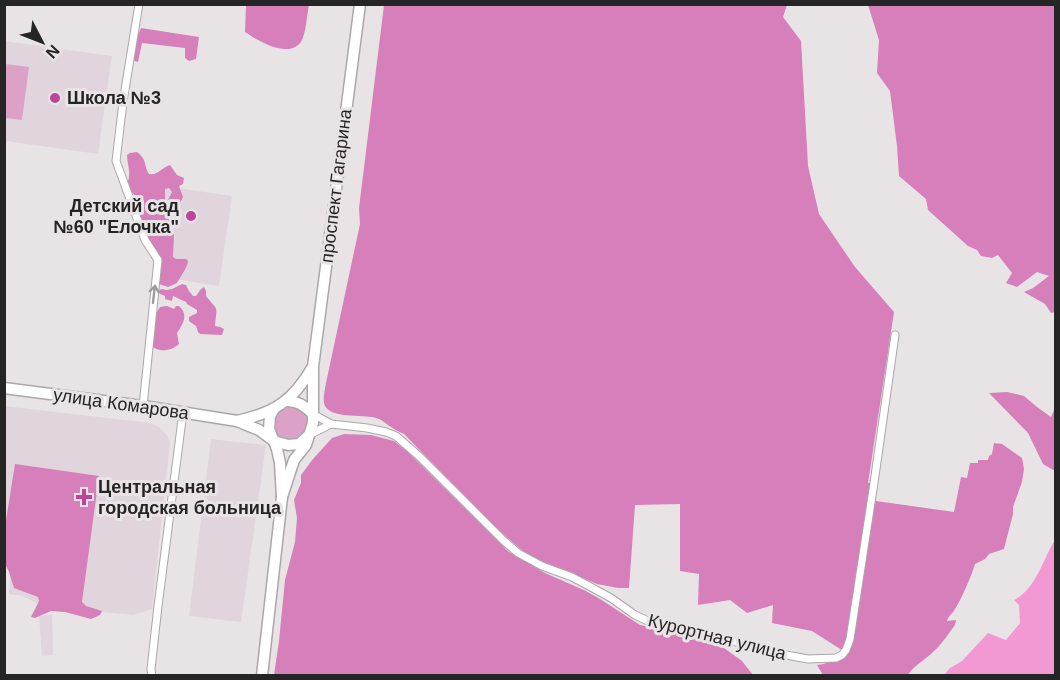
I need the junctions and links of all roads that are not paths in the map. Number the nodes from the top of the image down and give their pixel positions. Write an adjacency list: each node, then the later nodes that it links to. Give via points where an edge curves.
1 (139, 4): 7 (street, one-way to 1, via 158,260 145,240 116,160)
2 (360, 4): 4 (main road, проспект Гагарина)
3 (895, 335): 12 (street, Курортная улица, via 850,639 846,650 836,658 786,655 635,615 589,586 518,553 396,436)
4 (313, 367): 6 (main road, проспект Гагарина); 10 (main road, проспект Гагарина)
5 (4, 388): 7 (main road, улица Комарова)
6 (286, 401): 8 (main road); 10 (main road, via 296,401)
7 (143, 405): 9 (main road, улица Комарова)
8 (274, 409): 11 (main road); 14 (main road, via 269,429)
9 (183, 412): 11 (main road, улица Комарова); 16 (street)
10 (313, 414): 12 (street, Курортная улица); 13 (main road)
11 (237, 421): 14 (main road)
12 (331, 424): 13 (street)
13 (310, 434): 14 (main road, via 299,444); 15 (main road, via 294,460)
14 (274, 441): 15 (main road)
15 (282, 497): 17 (main road)
16 (152, 675)
17 (262, 675)

